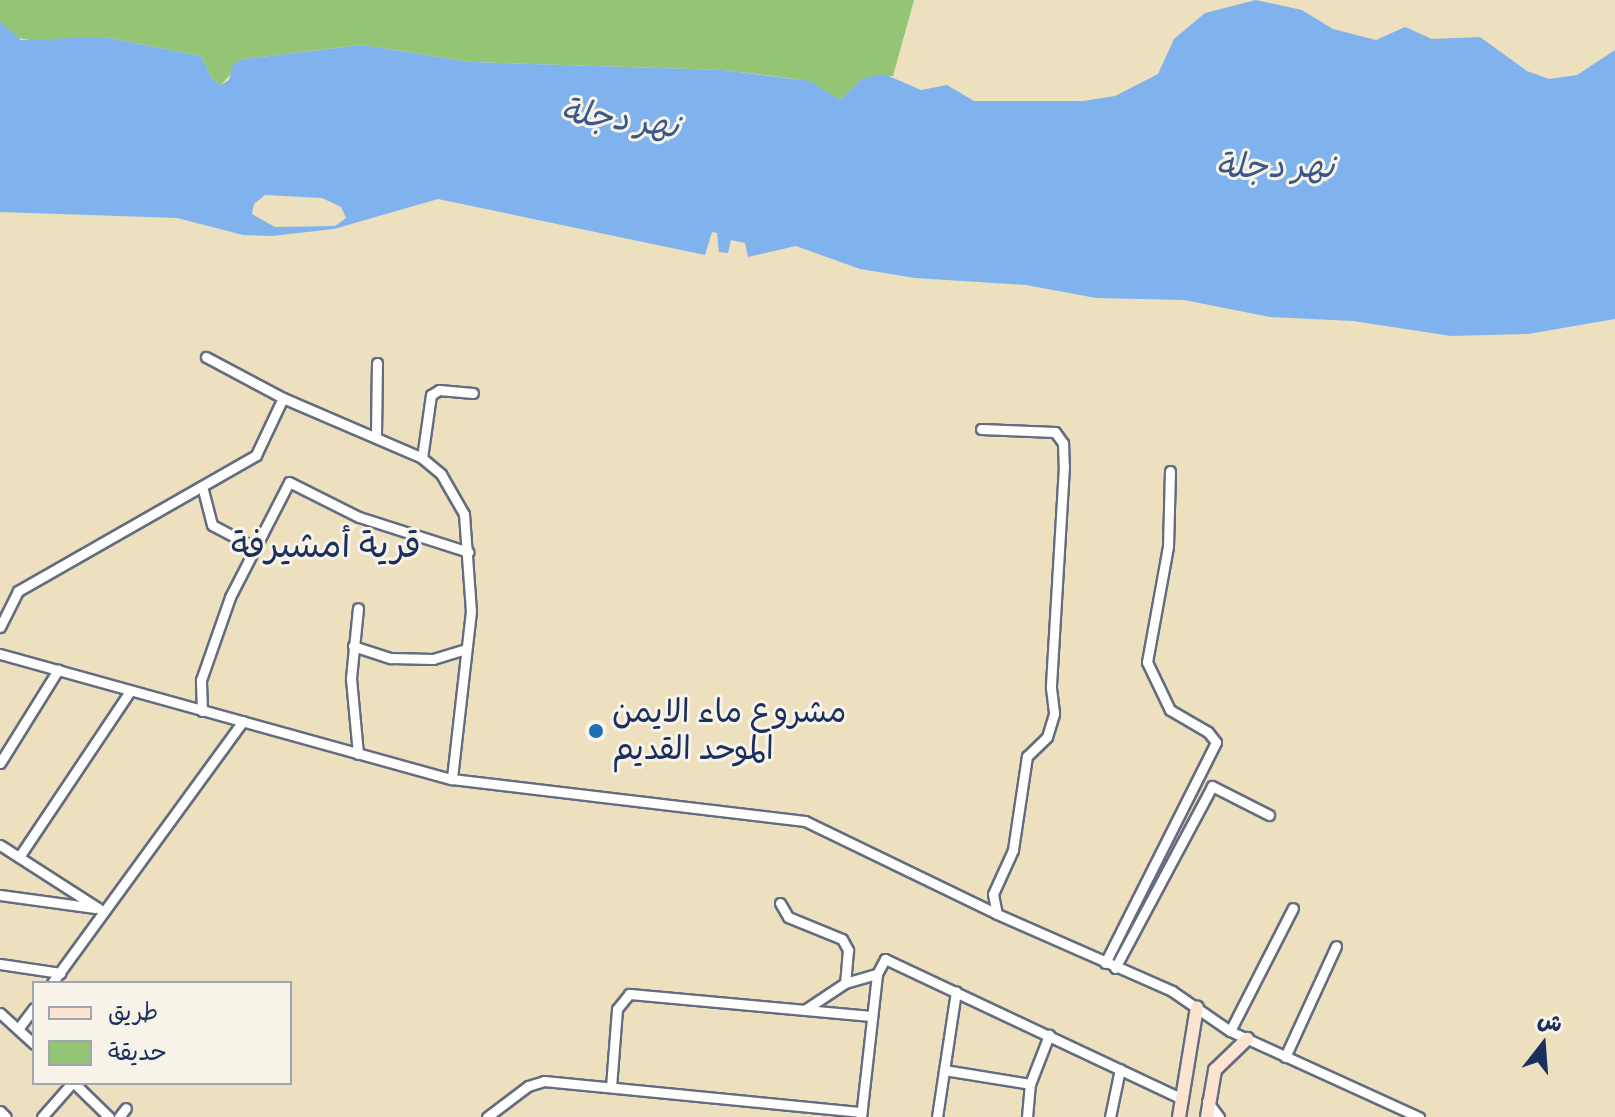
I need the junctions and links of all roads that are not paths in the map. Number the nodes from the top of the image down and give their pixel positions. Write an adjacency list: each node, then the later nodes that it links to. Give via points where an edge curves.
1 (206, 357): 4 (street)
2 (377, 363): 6 (street)
3 (473, 393): 7 (street, via 439,390 431,395)
4 (283, 398): 6 (street); 9 (street, via 261,451)
5 (981, 429): 31 (street, via 1055,432 1063,443 1064,466 1053,725 1027,756 1013,850 993,894)
6 (376, 434): 7 (street)
7 (422, 458): 11 (street, via 441,474 464,514)
8 (1170, 471): 34 (street, via 1168,547 1147,662 1170,710 1216,742)
9 (202, 486): 10 (street, via 212,525); 13 (street, via 18,591)
10 (256, 548): 11 (street, via 289,482 359,517); 19 (street, via 201,680)
11 (469, 552): 15 (street, via 471,611)
12 (358, 608): 14 (street)
13 (0, 627)
14 (353, 646): 15 (street, via 405,658 433,659); 21 (street)
15 (463, 650): 23 (street)
16 (0, 654): 17 (street)
17 (58, 670): 18 (street); 22 (street)
18 (130, 691): 19 (street); 26 (street)
19 (202, 711): 20 (street)
20 (243, 721): 21 (street); 29 (street)
21 (358, 754): 23 (street)
22 (0, 763)
23 (452, 779): 31 (street, via 805,821)
24 (1269, 815): 34 (street, via 1212,786)
25 (0, 845): 26 (street)
26 (19, 857): 29 (street)
27 (0, 895): 29 (street)
28 (780, 903): 38 (street, via 788,917 842,939 849,957)
29 (102, 908): 35 (street)
30 (1293, 908): 46 (street)
31 (997, 914): 34 (street)
32 (1336, 946): 50 (street)
33 (0, 964): 35 (street)
34 (1110, 966): 40 (street)
35 (60, 973): 37 (street)
36 (877, 974): 38 (street); 39 (street, via 888,959); 44 (street)
37 (54, 981)
38 (845, 983): 41 (street)
39 (956, 991): 47 (street); 52 (street)
40 (1197, 1007): 46 (street); 53 (main road)
41 (805, 1009): 44 (street); 58 (street, via 629,994 617,1009)
42 (32, 1011): 45 (street)
43 (0, 1013): 45 (street)
44 (872, 1016): 62 (street)
45 (18, 1029): 49 (street)
46 (1230, 1031): 48 (street)
47 (1049, 1035): 51 (street); 55 (street)
48 (1247, 1039): 50 (street); 54 (main road, via 1228,1053)
49 (32, 1042)
50 (1285, 1057): 72 (street)
51 (1120, 1069): 61 (street); 69 (street)
52 (944, 1070): 55 (street); 67 (street)
53 (1189, 1074): 54 (main road); 61 (main road)
54 (1211, 1080): 59 (main road)
55 (1030, 1084): 68 (street)
56 (71, 1085): 64 (street)
57 (75, 1085): 65 (street)
58 (611, 1087): 62 (street); 66 (street, via 538,1081)
59 (1206, 1100): 70 (main road); 71 (street)
60 (0, 1111): 63 (street)
61 (1178, 1111)
62 (861, 1114)
63 (6, 1117)
64 (42, 1117)
65 (109, 1117)
66 (487, 1117)
67 (937, 1117)
68 (1027, 1117)
69 (1110, 1117)
70 (1207, 1117)
71 (1219, 1117)
72 (1419, 1117)

